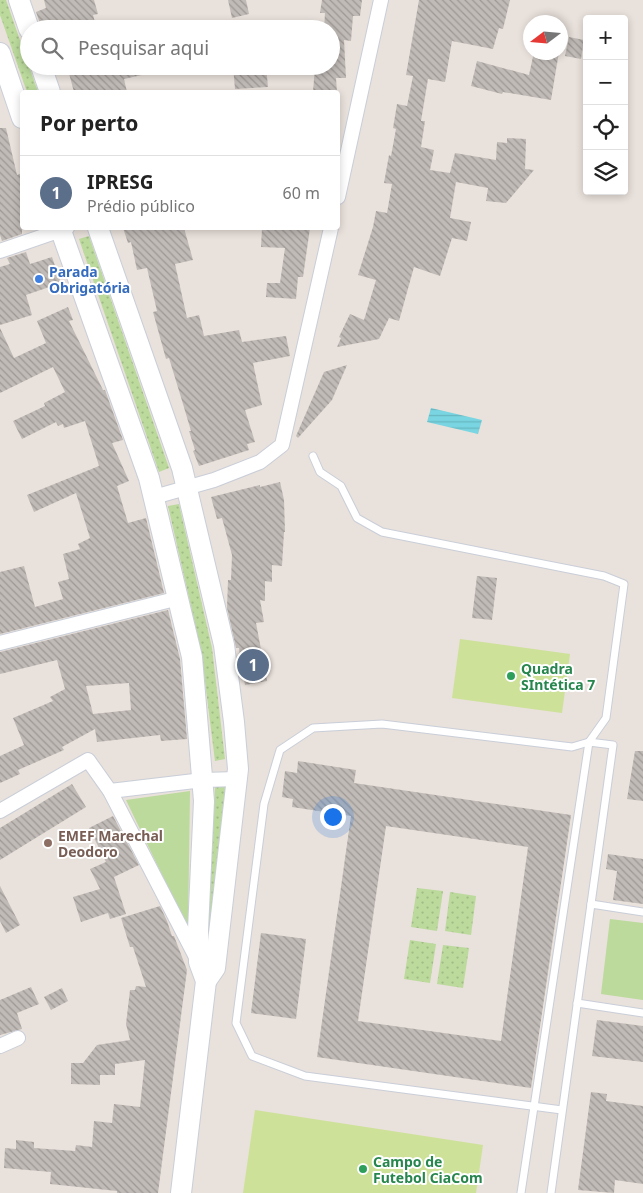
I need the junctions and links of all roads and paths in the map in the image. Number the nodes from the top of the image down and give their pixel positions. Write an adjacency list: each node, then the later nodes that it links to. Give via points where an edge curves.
1 (19, 0): 3 (main road)
2 (382, 0): 8 (street)
3 (26, 20)
4 (0, 53): 7 (main road)
5 (44, 75): 6 (main road)
6 (49, 90)
7 (20, 112)
8 (340, 189)
9 (58, 230): 13 (street)
10 (64, 230): 16 (main road)
11 (99, 230): 15 (main road)
12 (331, 230): 15 (street, via 282,445 260,462)
13 (0, 251)
14 (313, 456): 19 (lane, via 320,472 341,486 357,518 382,532 604,576 624,584 606,718)
15 (187, 488): 16 (street); 20 (main road, via 224,645 234,722)
16 (154, 497): 17 (main road)
17 (178, 598): 18 (street); 21 (main road, via 192,657)
18 (0, 643)
19 (589, 742): 24 (lane, via 613,745); 31 (lane); 31 (lane, via 572,747 382,724 313,728 280,750 264,804 236,1023 252,1056 305,1076)
20 (237, 779): 21 (street); 26 (main road)
21 (204, 780): 22 (street); 26 (main road)
22 (110, 791): 23 (street, via 88,760); 26 (street)
23 (0, 810)
24 (591, 904): 25 (lane); 27 (lane)
25 (643, 912)
26 (207, 970): 33 (main road)
27 (577, 1003): 28 (lane); 32 (lane)
28 (643, 1013)
29 (18, 1038): 30 (street)
30 (0, 1046)
31 (534, 1106): 32 (lane); 34 (lane)
32 (562, 1110): 35 (lane)
33 (181, 1193)
34 (521, 1193)
35 (551, 1193)

